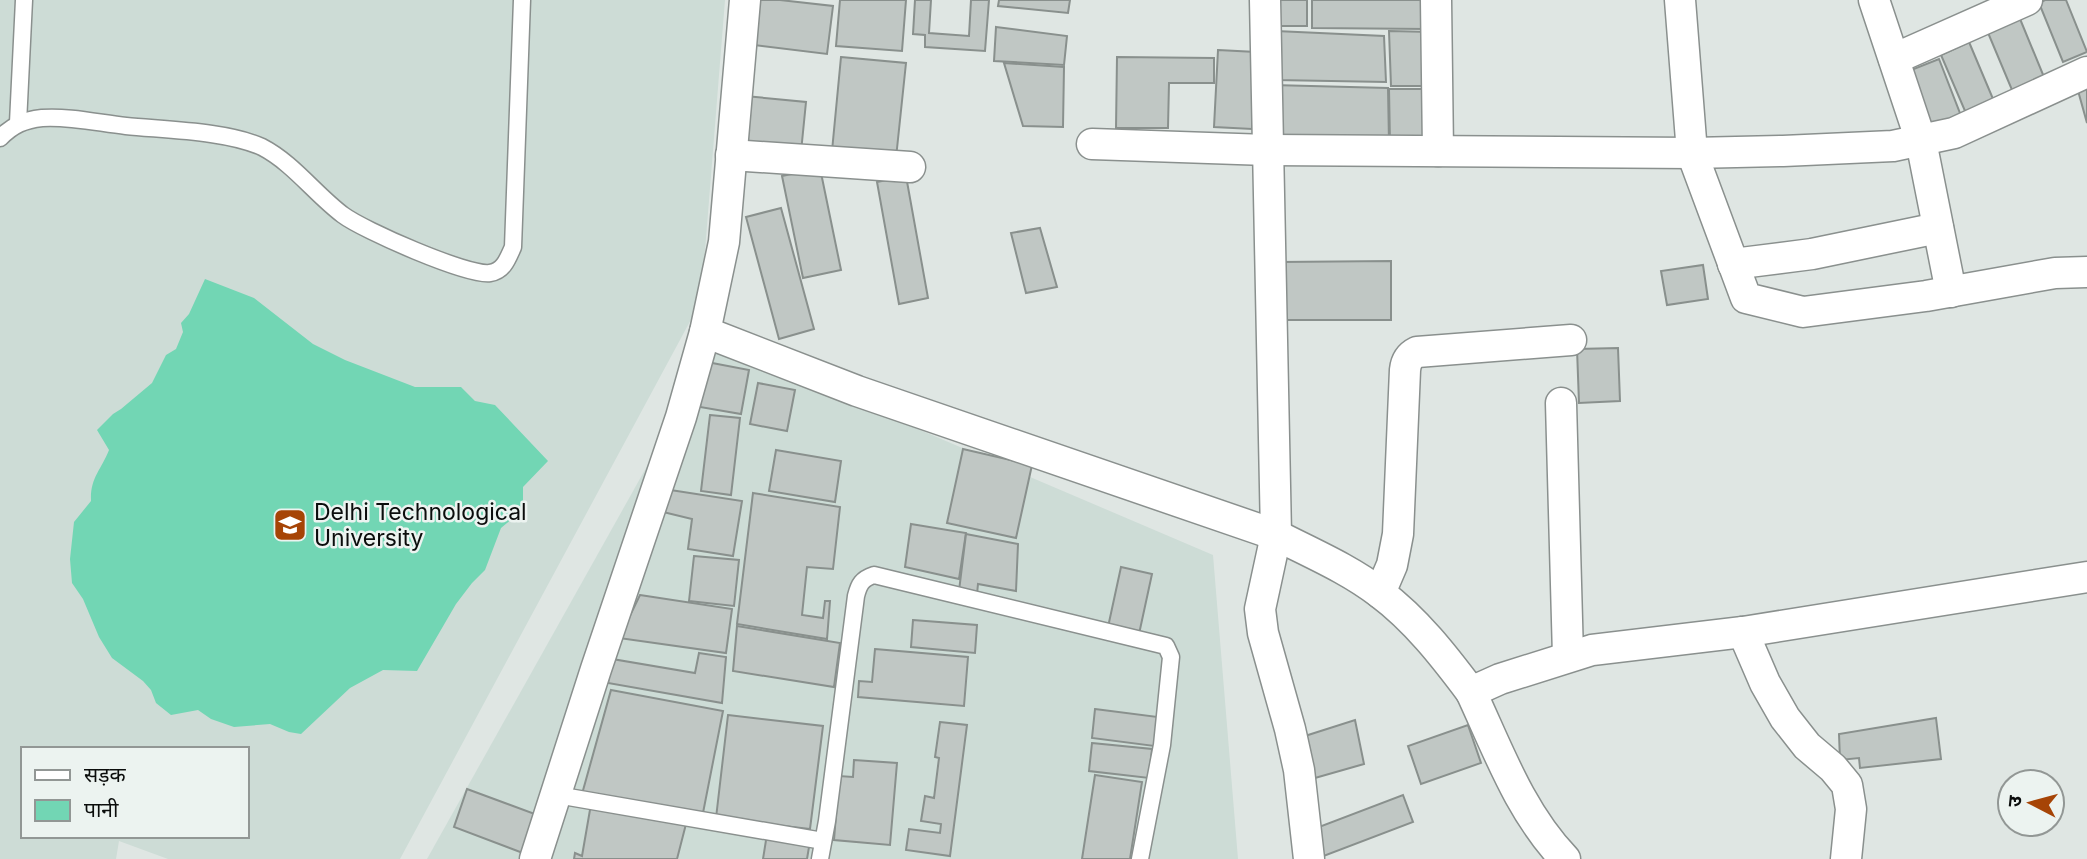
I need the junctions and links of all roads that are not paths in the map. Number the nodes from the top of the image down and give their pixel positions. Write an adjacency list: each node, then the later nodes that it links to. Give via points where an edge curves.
1 (24, 0): 11 (lane)
2 (745, 0): 18 (street)
3 (1265, 0): 15 (street)
4 (1436, 0): 16 (street)
5 (1680, 0): 17 (street)
6 (1874, 0): 9 (street)
7 (2026, 0): 9 (street)
8 (523, 1): 11 (lane, via 513,247 505,265 491,273 471,271 373,233 344,216 282,159 260,146 228,137 57,118)
9 (1894, 59): 13 (street)
10 (2087, 72): 13 (street, via 1954,133)
11 (18, 123): 12 (lane)
12 (0, 138)
13 (1922, 141): 17 (street); 20 (street)
14 (1092, 144): 15 (street)
15 (1267, 150): 16 (street); 27 (street)
16 (1438, 151): 17 (street)
17 (1692, 153): 21 (street)
18 (731, 155): 19 (street); 24 (street, via 724,242)
19 (910, 167)
20 (1938, 228): 21 (street, via 1812,254); 23 (street)
21 (1733, 264): 23 (street, via 1746,298 1803,312)
22 (2087, 272): 23 (street, via 2055,273)
23 (1951, 292)
24 (705, 332): 27 (street, via 857,391); 33 (street)
25 (1572, 340): 29 (street, via 1411,355 1405,370 1398,534)
26 (1561, 403): 31 (street)
27 (1276, 535): 29 (street); 38 (street, via 1262,599 1262,633 1299,770)
28 (2087, 578): 30 (street)
29 (1380, 593): 32 (street, via 1438,647)
30 (1743, 632): 31 (street); 40 (street, via 1785,718 1847,785 1851,809)
31 (1568, 656): 32 (street)
32 (1471, 692): 39 (street, via 1526,809)
33 (557, 796): 34 (lane); 35 (street)
34 (823, 841): 36 (lane); 37 (lane, via 858,585 874,575 1166,646 1171,657 1162,745)
35 (535, 859)
36 (820, 859)
37 (1140, 859)
38 (1309, 859)
39 (1565, 859)
40 (1846, 859)

